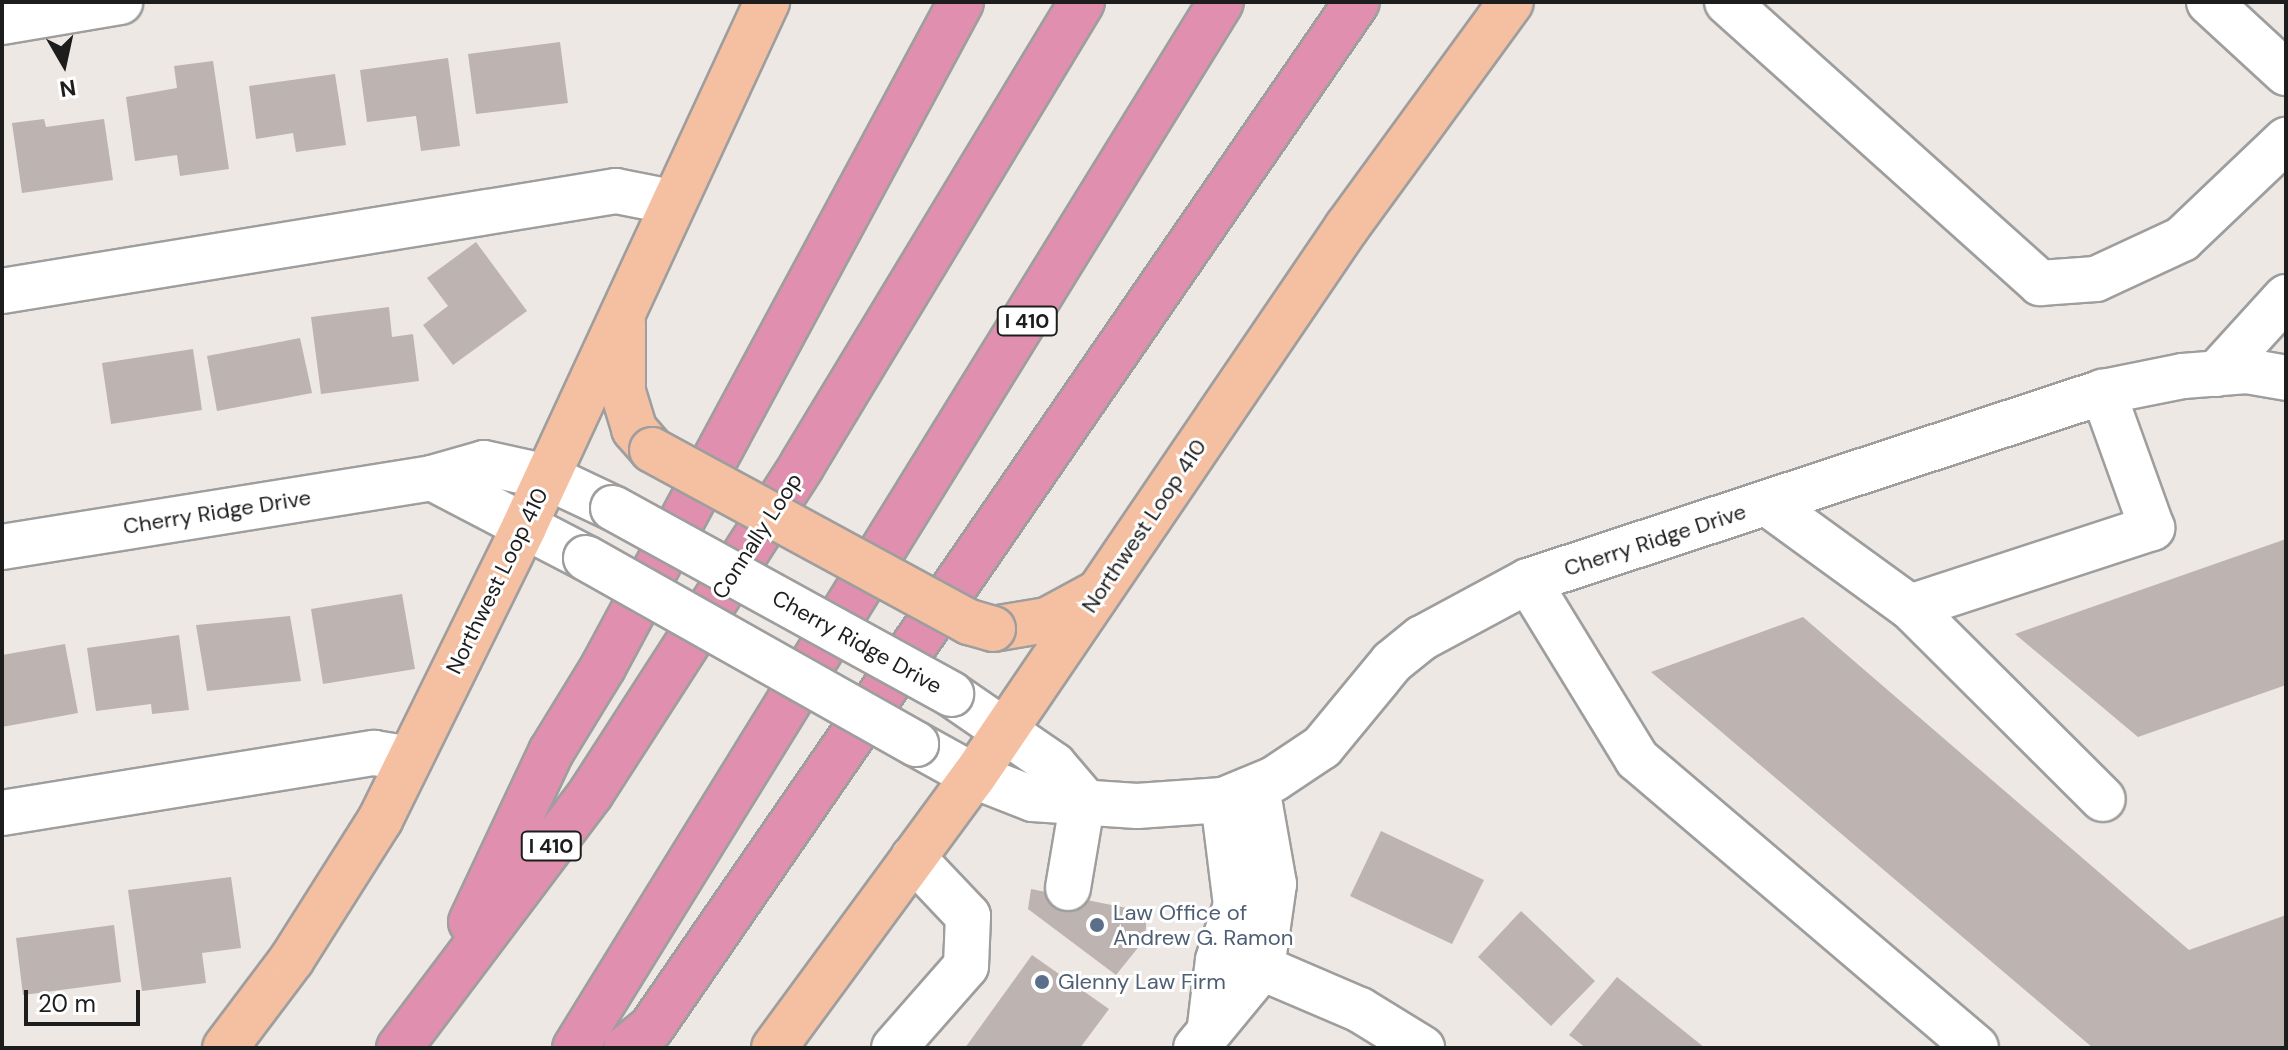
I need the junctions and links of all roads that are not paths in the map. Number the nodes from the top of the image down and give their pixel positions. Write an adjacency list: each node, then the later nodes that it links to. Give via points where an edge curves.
1 (120, 2): 10 (street)
2 (767, 2): 13 (main road, Northwest Loop 410)
3 (961, 2): 38 (highway, via 603,667 551,752)
4 (1082, 2): 38 (highway, Connally Loop / I 410, via 802,465 639,720)
5 (1221, 2): 43 (highway, I 410)
6 (1357, 2): 44 (highway, via 661,1015)
7 (1511, 2): 26 (main road, Northwest Loop 410, via 1347,227)
8 (1727, 2): 12 (street, via 2040,283 2096,279 2182,239)
9 (2209, 2): 11 (street)
10 (2, 22)
11 (2286, 73)
12 (2286, 140)
13 (672, 202): 14 (street, via 616,191); 16 (main road, Northwest Loop 410)
14 (2, 291)
15 (2286, 297): 17 (street)
16 (623, 309): 20 (main road, Northwest Loop 410); 26 (main road, bridge, via 623,392 634,429 652,450 969,622 993,629 1047,620)
17 (2216, 374): 18 (street, Cherry Ridge Drive); 19 (street, Cherry Ridge Drive)
18 (2286, 378)
19 (2103, 392): 22 (street, Cherry Ridge Drive); 27 (street, via 2152,528)
20 (547, 477): 21 (street, Cherry Ridge Drive, via 484,463); 23 (main road, Northwest Loop 410); 28 (street, Cherry Ridge Drive, bridge, via 613,508)
21 (432, 478): 23 (street, Cherry Ridge Drive); 24 (street, Cherry Ridge Drive)
22 (1768, 504): 25 (street, Cherry Ridge Drive); 27 (street)
23 (524, 527): 29 (main road, Northwest Loop 410); 30 (street, Cherry Ridge Drive, bridge)
24 (2, 547)
25 (1528, 581): 31 (street, Cherry Ridge Drive, via 1422,638 1392,662 1322,747); 47 (street, via 1637,759)
26 (1098, 592): 28 (main road, Northwest Loop 410)
27 (1910, 607): 33 (street)
28 (1006, 729): 30 (main road, Northwest Loop 410); 32 (street, Cherry Ridge Drive, via 1054,765)
29 (410, 759): 34 (street, via 374,753); 41 (main road, Northwest Loop 410, via 380,820 292,959)
30 (974, 776): 32 (street, Cherry Ridge Drive, via 1033,799); 35 (main road, Northwest Loop 410)
31 (1240, 794): 32 (street, Cherry Ridge Drive, via 1137,806); 37 (street, via 1274,884); 39 (street, via 1236,905 1218,960)
32 (1083, 799): 36 (street)
33 (2103, 799)
34 (2, 813)
35 (913, 858): 40 (main road, Northwest Loop 410); 45 (street, via 968,916 966,966)
36 (1068, 888)
37 (1262, 968): 39 (street); 46 (street, via 1360,1010)
38 (433, 1004): 42 (highway, Connally Loop / I 410)
39 (1203, 1037)
40 (787, 1044)
41 (225, 1048)
42 (399, 1048)
43 (575, 1048)
44 (626, 1048)
45 (894, 1048)
46 (1422, 1048)
47 (1976, 1048)

